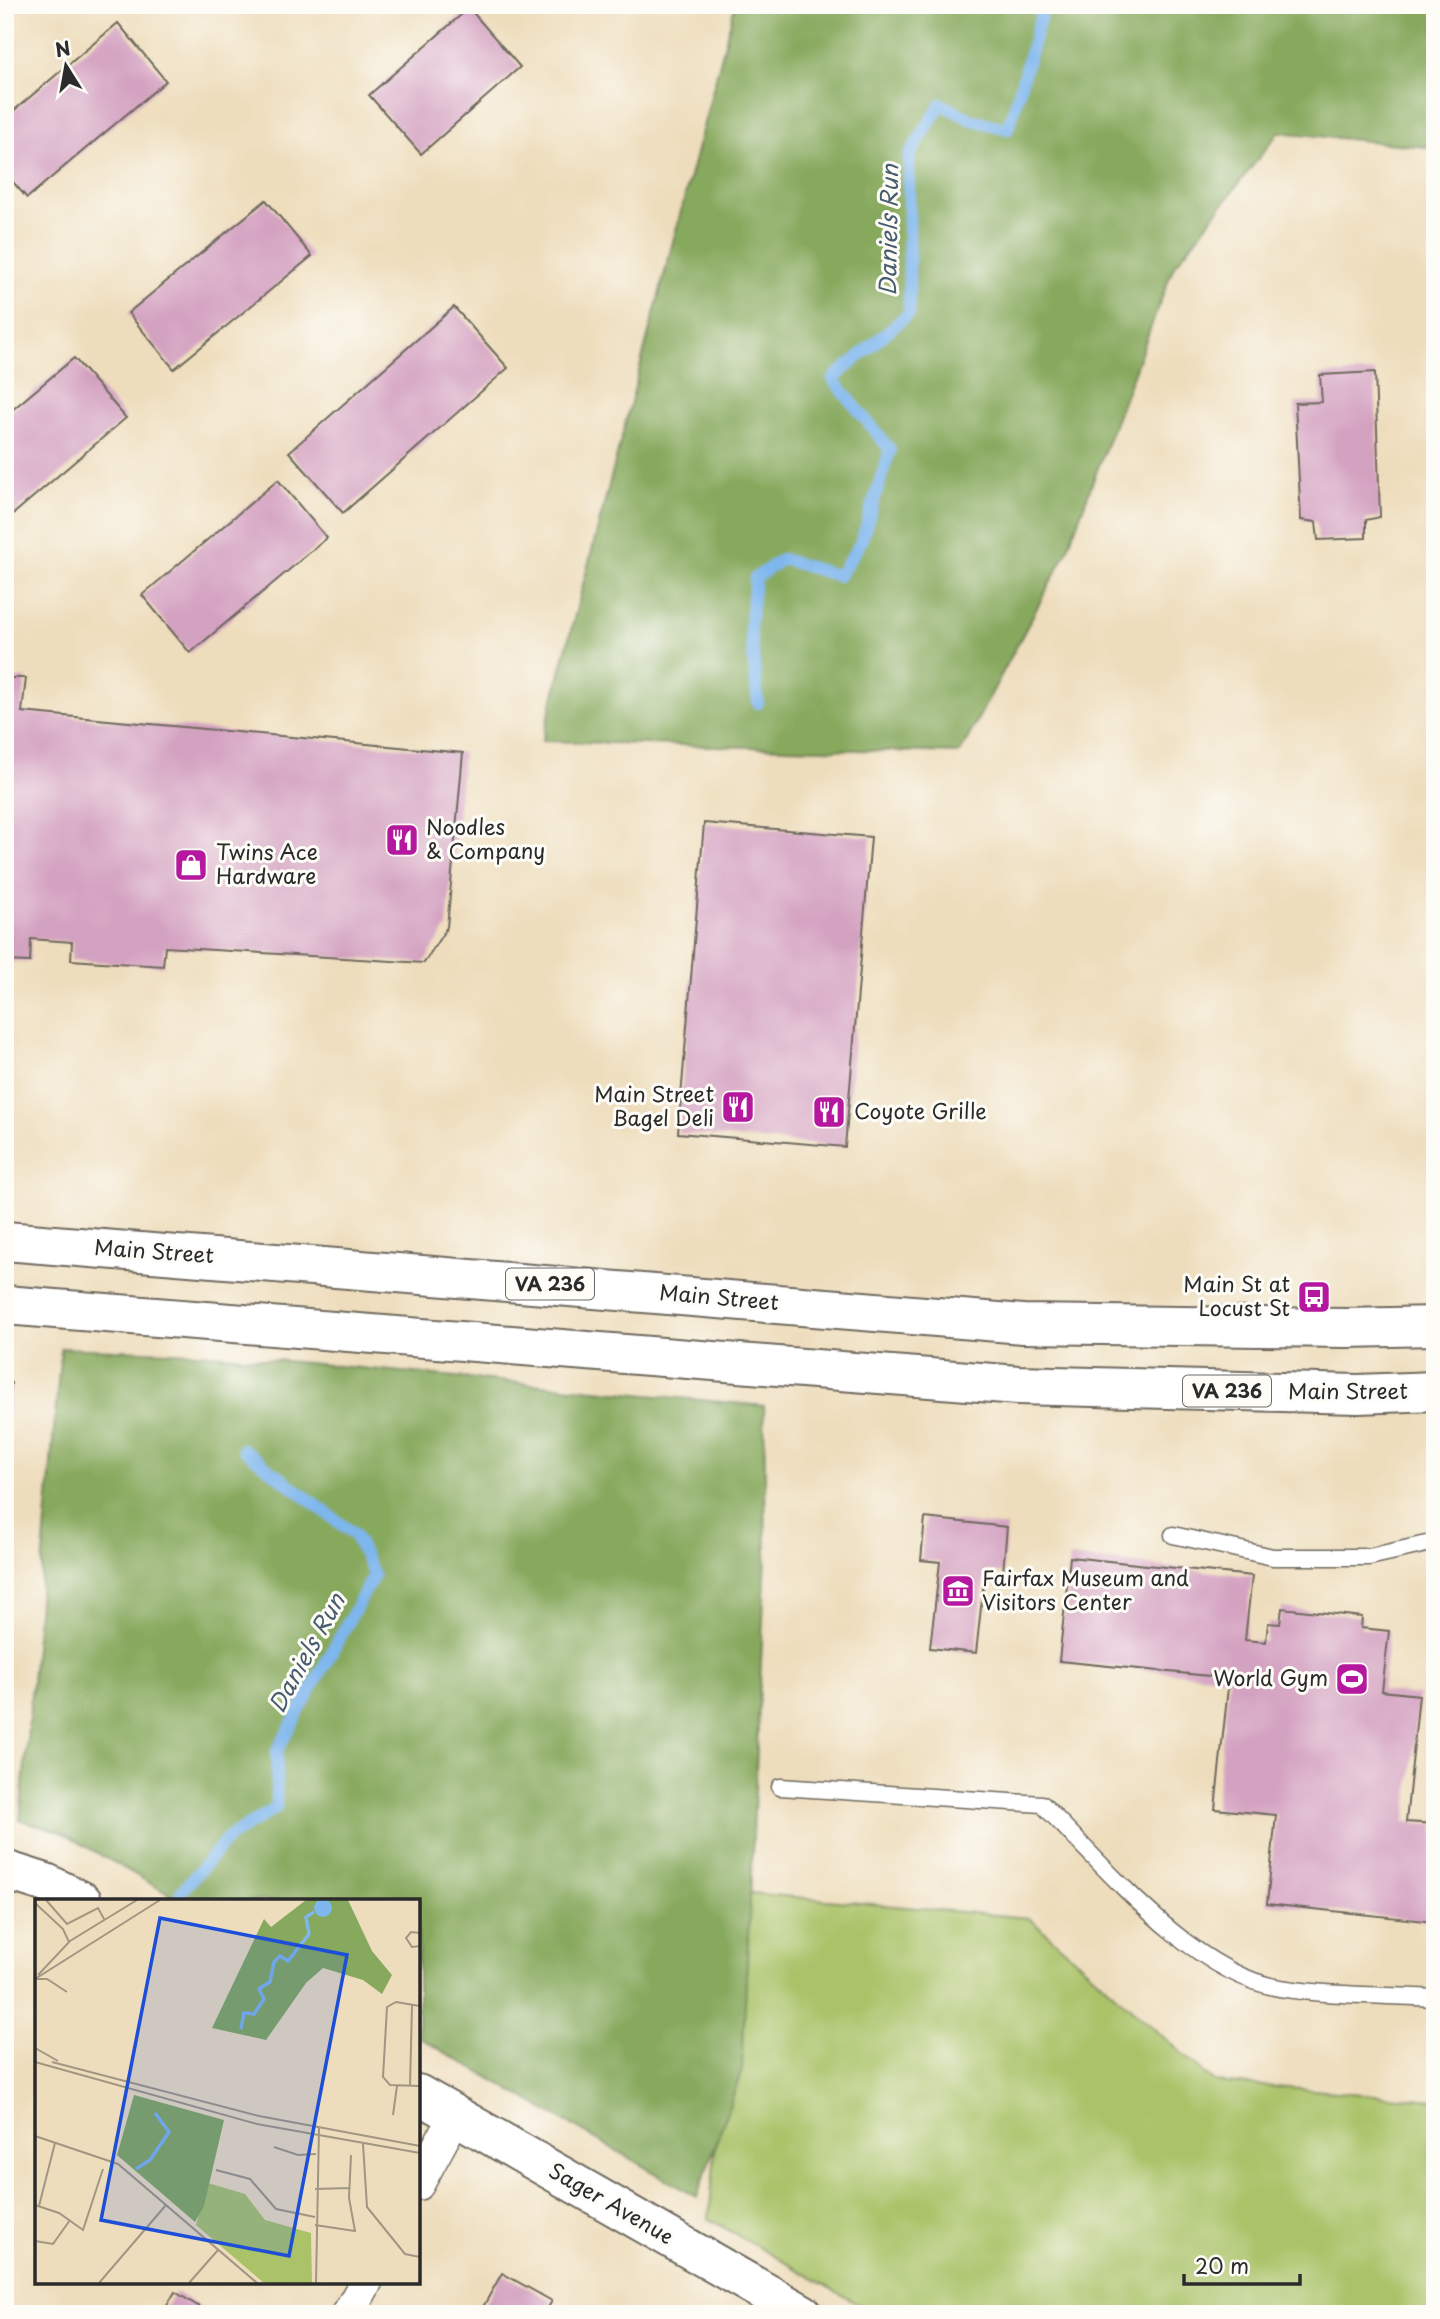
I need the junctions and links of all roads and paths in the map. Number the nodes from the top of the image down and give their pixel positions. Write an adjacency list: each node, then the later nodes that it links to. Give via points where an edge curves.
1 (5, 1241): 3 (main road, Main Street / VA 236, via 1023,1324)
2 (5, 1305): 4 (main road, Main Street / VA 236, via 1018,1385 1358,1394)
3 (1435, 1326)
4 (1435, 1391)
5 (1174, 1535): 6 (lane, via 1273,1557 1368,1557)
6 (1435, 1542)
7 (780, 1787): 10 (lane, via 1042,1804 1184,1944 1228,1972 1278,1988)
8 (5, 1870): 9 (main road)
9 (78, 1899)
10 (1435, 1998)
11 (420, 2095): 12 (main road, Sager Avenue)
12 (455, 2116): 13 (street); 16 (main road, Sager Avenue)
13 (420, 2180)
14 (365, 2284): 15 (street)
15 (348, 2314)
16 (803, 2314)

